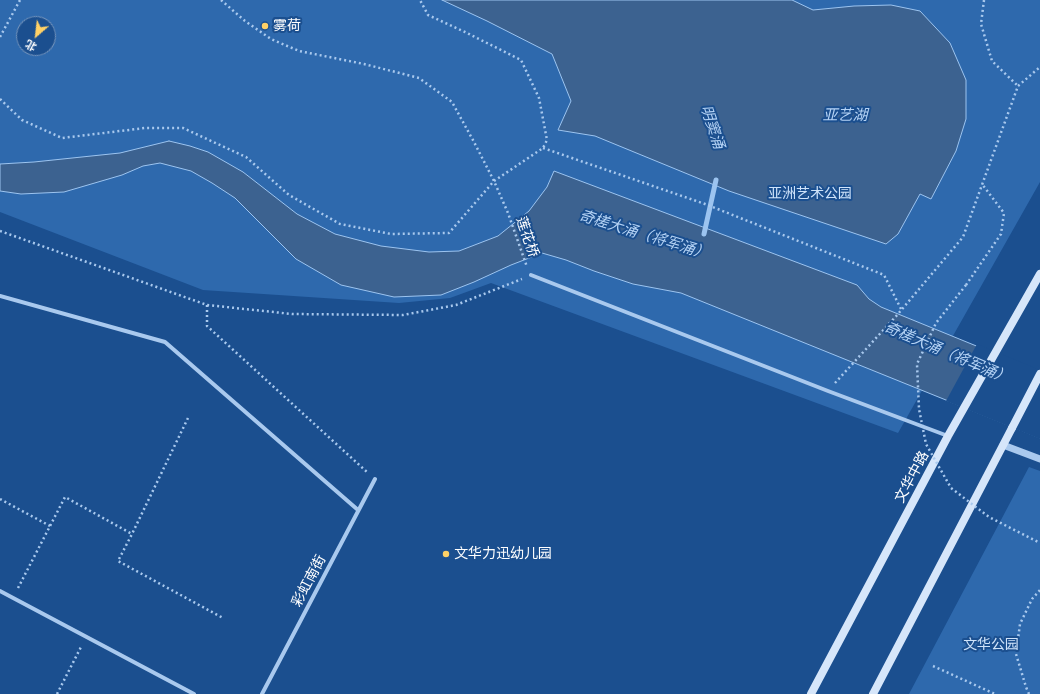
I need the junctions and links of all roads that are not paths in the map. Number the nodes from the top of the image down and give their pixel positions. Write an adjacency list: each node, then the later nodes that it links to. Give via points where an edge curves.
1 (1040, 274): 5 (main road, 文华中路)
2 (531, 275): 5 (street)
3 (0, 296): 9 (street, via 165,342)
4 (1040, 374): 6 (main road, bridge)
5 (948, 436): 13 (main road, 文华中路)
6 (1003, 445): 7 (street); 14 (main road)
7 (1040, 459)
8 (375, 479): 9 (street, 彩虹南街)
9 (358, 510): 12 (street, 彩虹南街)
10 (0, 591): 11 (street)
11 (194, 694)
12 (262, 694)
13 (811, 694)
14 (873, 694)

